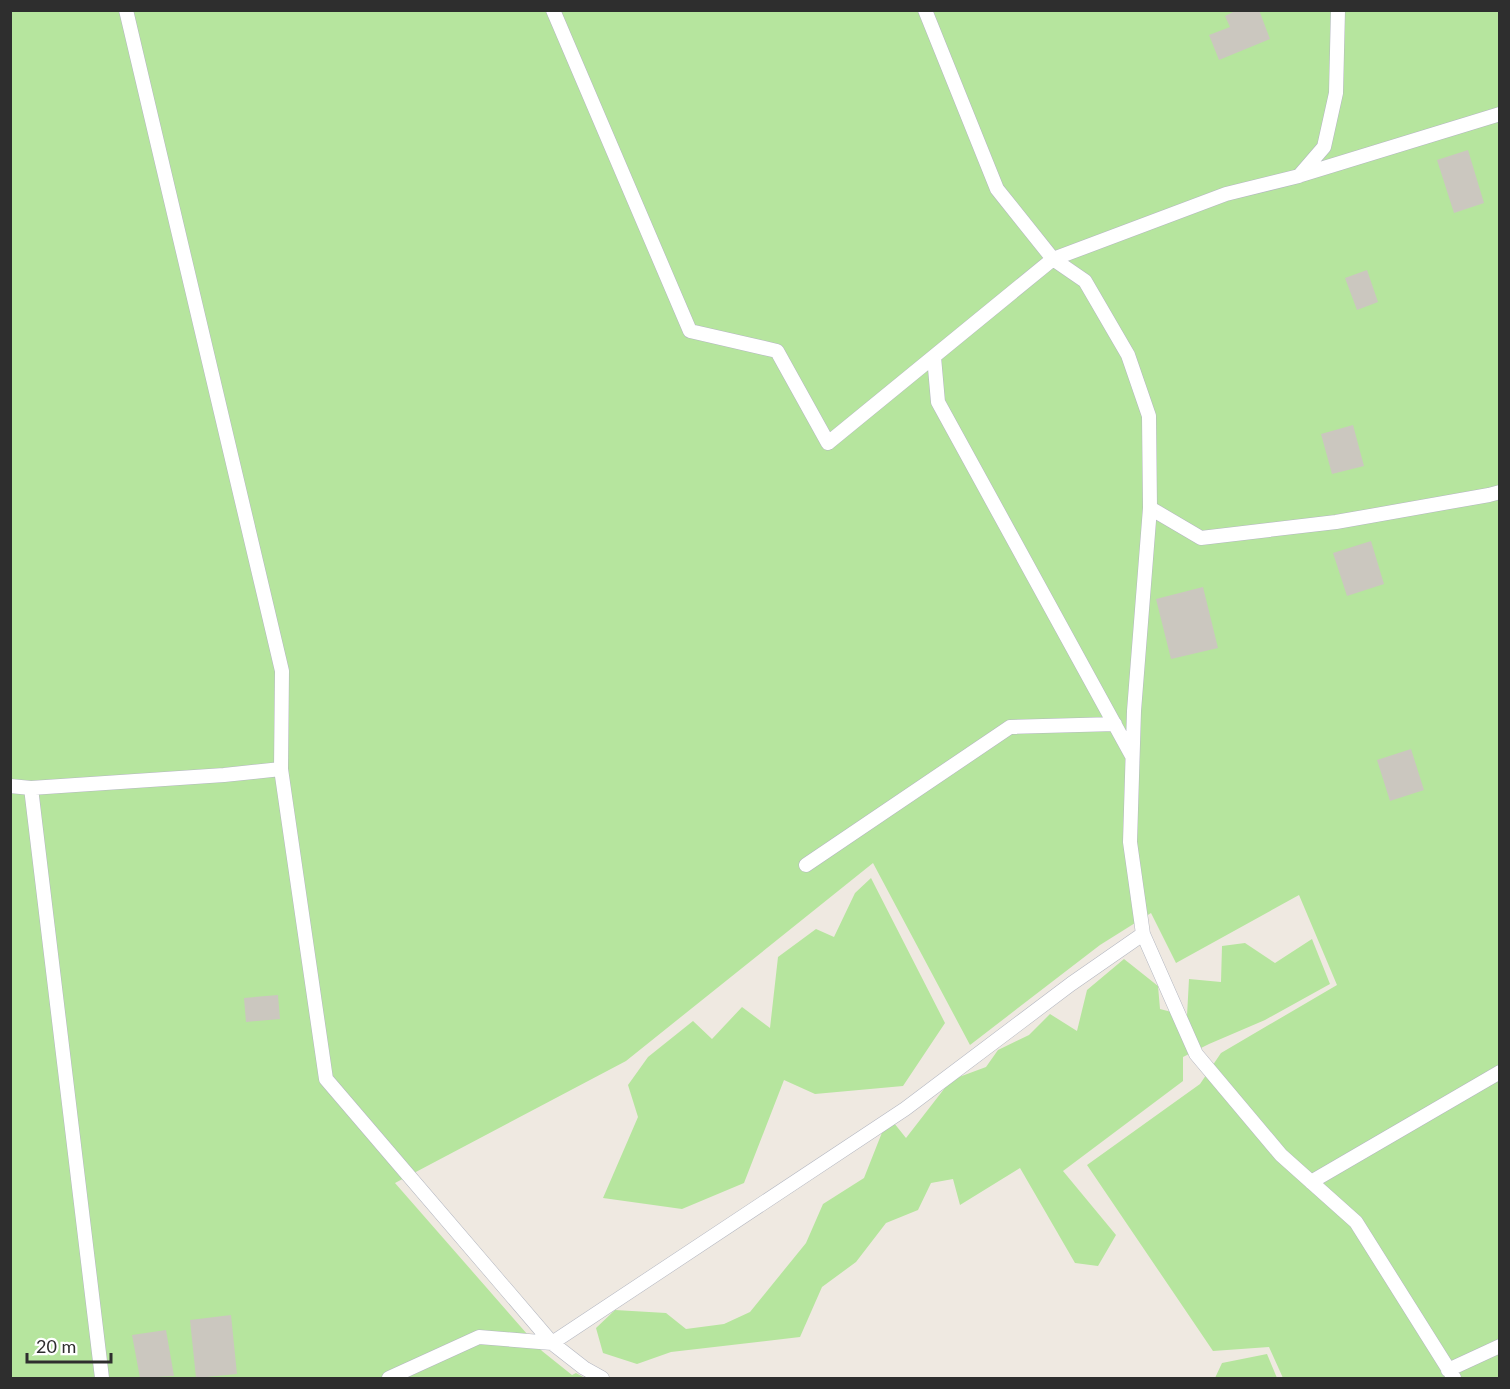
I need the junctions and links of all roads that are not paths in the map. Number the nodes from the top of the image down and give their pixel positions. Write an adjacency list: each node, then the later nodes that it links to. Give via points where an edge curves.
1 (126, 10): 13 (lane, via 282,671)
2 (553, 10): 8 (lane, via 690,330 777,351 828,443)
3 (926, 10): 7 (lane, via 997,189)
4 (1338, 10): 6 (lane, via 1336,93 1324,147)
5 (1500, 114): 6 (lane)
6 (1299, 176): 7 (lane, via 1226,195)
7 (1053, 260): 8 (lane); 10 (lane, via 1085,281 1128,356 1149,416)
8 (934, 357): 11 (lane, via 938,402)
9 (1500, 492): 10 (lane, via 1336,522 1201,537)
10 (1150, 508): 12 (lane)
11 (1114, 724): 12 (lane); 16 (lane, via 1011,727)
12 (1133, 758): 17 (lane, via 1130,843)
13 (280, 769): 15 (lane); 20 (lane, via 326,1079)
14 (10, 786): 15 (lane)
15 (32, 788): 23 (lane)
16 (806, 865)
17 (1143, 934): 19 (lane, via 1196,1054 1281,1155); 20 (lane, via 905,1109)
18 (1500, 1072): 19 (lane)
19 (1311, 1182): 22 (lane, via 1356,1222)
20 (552, 1343): 24 (lane, via 480,1337); 25 (lane)
21 (1500, 1346): 22 (lane)
22 (1451, 1374)
23 (102, 1378)
24 (389, 1378)
25 (602, 1378)

